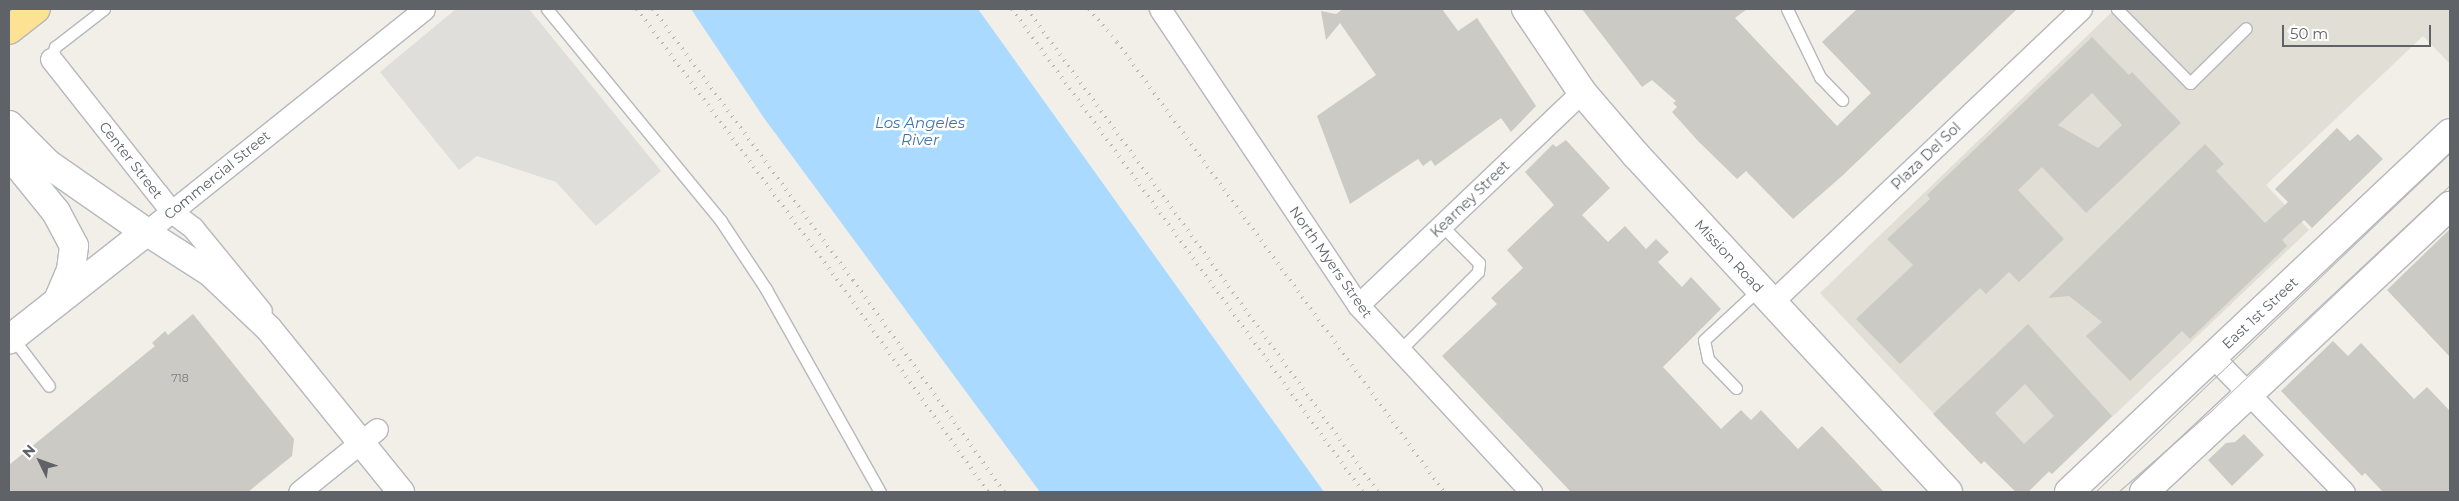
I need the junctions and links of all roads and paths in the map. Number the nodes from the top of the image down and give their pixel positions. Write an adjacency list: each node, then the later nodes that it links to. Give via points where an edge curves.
1 (36, 9): 11 (highway)
2 (104, 9): 12 (lane, via 56,47)
3 (547, 9): 35 (lane, via 720,221 766,289)
4 (1160, 9): 24 (street, North Myers Street)
5 (1526, 9): 13 (main road, Mission Road)
6 (1787, 9): 14 (lane, via 1820,77)
7 (2081, 9): 22 (street, Plaza Del Sol)
8 (2117, 9): 10 (lane, via 2190,83)
9 (414, 12): 19 (street, Commercial Street)
10 (2246, 28)
11 (9, 30)
12 (51, 59): 19 (street, Center Street)
13 (1582, 92): 20 (street, Kearney Street); 22 (main road, Mission Road)
14 (1842, 100)
15 (9, 125): 21 (main road, Center Street, via 48,164)
16 (2450, 133): 28 (main road, East 1st Street)
17 (9, 154): 23 (main road, via 56,212 74,246 71,270)
18 (2450, 206): 31 (main road)
19 (172, 212): 21 (street, Commercial Street); 25 (street, Center Street, via 193,228 258,303)
20 (1442, 226): 24 (street, Kearney Street); 27 (lane, via 1479,263 1478,272)
21 (146, 232): 23 (main road, Commercial Street); 25 (street, Center Street, via 210,273)
22 (1765, 296): 30 (lane, via 1704,340 1708,359); 37 (main road, Mission Road)
23 (57, 301): 26 (main road, Commercial Street)
24 (1358, 305): 27 (street, North Myers Street)
25 (269, 329): 32 (street, Center Street)
26 (10, 339): 29 (lane)
27 (1400, 350): 36 (street, North Myers Street)
28 (2213, 357): 31 (street); 38 (main road, East 1st Street)
29 (50, 386)
30 (1736, 388)
31 (2250, 396): 39 (main road); 40 (street)
32 (368, 435): 33 (street); 34 (street, Center Street)
33 (299, 492)
34 (399, 492)
35 (880, 492)
36 (1531, 492)
37 (1948, 492)
38 (2069, 492)
39 (2144, 492)
40 (2344, 492)

